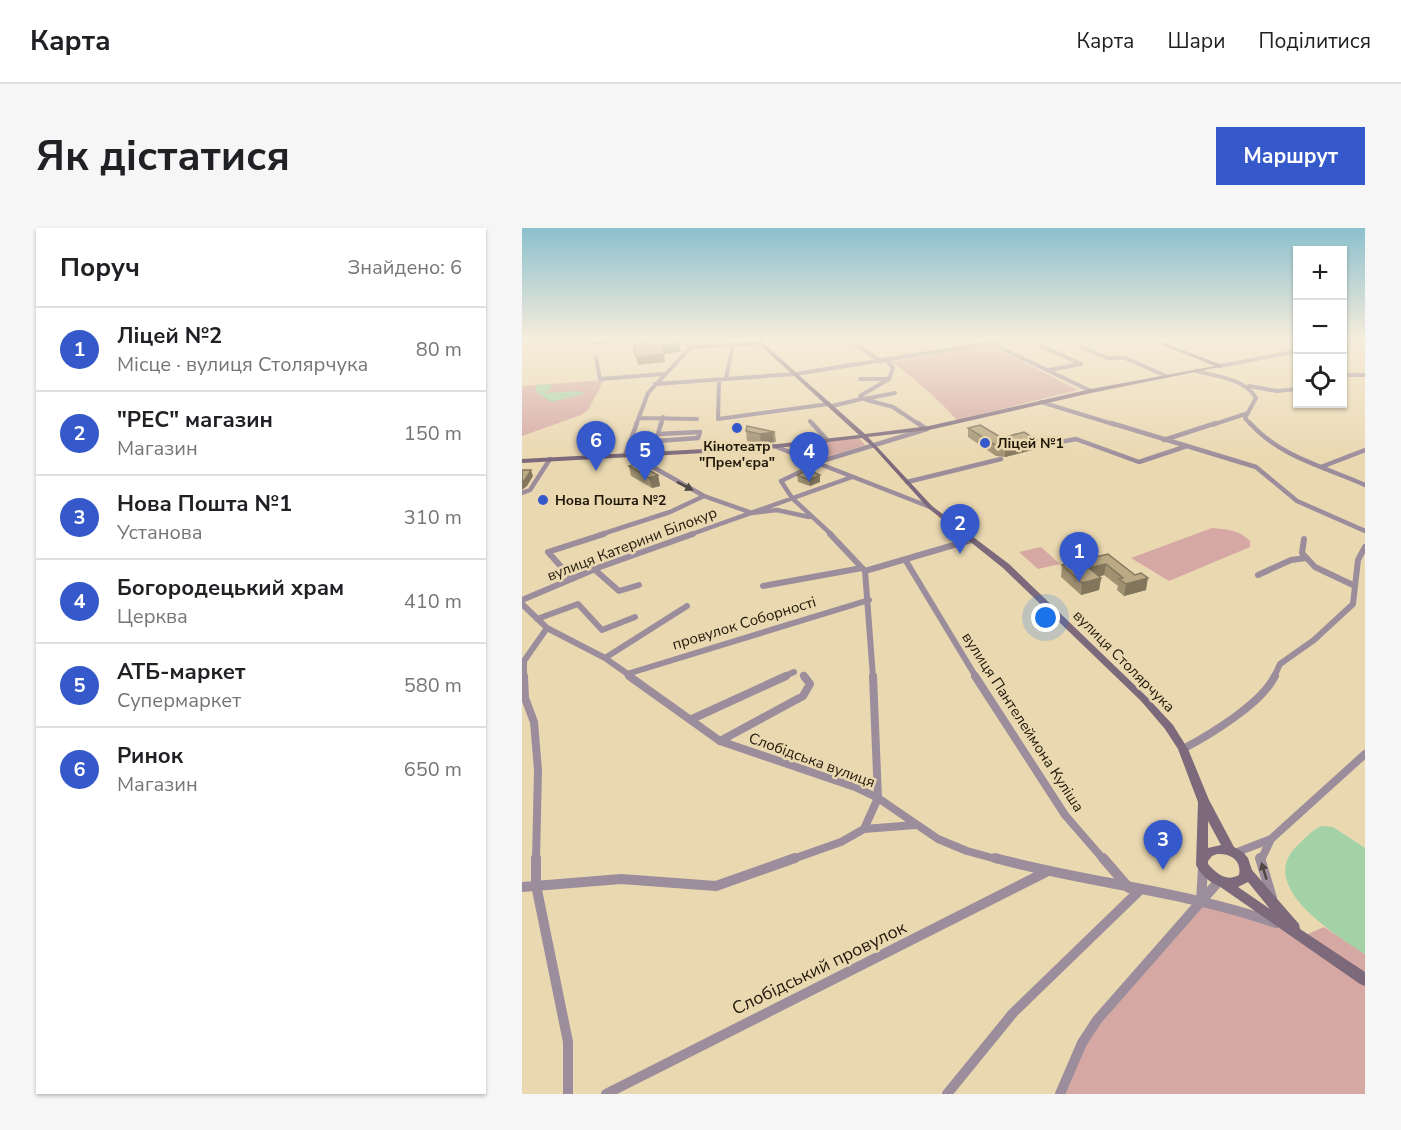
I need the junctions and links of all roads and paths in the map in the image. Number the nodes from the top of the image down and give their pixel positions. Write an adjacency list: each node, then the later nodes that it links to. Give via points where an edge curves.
1 (660, 378): 10 (street)
2 (742, 378): 9 (street)
3 (800, 378): 17 (main road, вулиця Столярчука)
4 (1066, 378): 13 (street)
5 (1155, 378): 13 (main road)
6 (1221, 378): 11 (street)
7 (860, 379): 8 (street)
8 (889, 379): 15 (street, via 868,390 860,396)
9 (723, 380): 10 (street); 17 (street, via 719,382 718,419)
10 (654, 384): 20 (street)
11 (1243, 385): 12 (street); 18 (street, via 1256,396)
12 (1293, 389)
13 (1091, 391): 16 (main road)
14 (895, 393): 15 (street)
15 (862, 399): 17 (street); 22 (street, via 893,407)
16 (1041, 402): 22 (main road); 26 (street)
17 (830, 405): 24 (main road, вулиця Столярчука)
18 (1248, 413): 26 (street); 39 (street, via 1245,418 1260,437 1279,450)
19 (663, 417): 20 (street); 23 (street, via 698,420); 23 (street, via 658,435)
20 (639, 418): 27 (street)
21 (810, 420): 25 (street)
22 (927, 428): 24 (main road); 29 (street)
23 (695, 432): 27 (street, via 700,432 698,438)
24 (864, 435): 25 (main road); 29 (main road, вулиця Столярчука)
25 (826, 440): 30 (main road)
26 (1164, 440): 31 (street)
27 (629, 443): 33 (street)
28 (1049, 444): 31 (street, via 1076,439 1139,462)
29 (874, 445): 38 (street); 41 (main road, вулиця Столярчука)
30 (774, 446): 34 (main road); 38 (street)
31 (1186, 446): 51 (street, via 1256,467 1297,501)
32 (1365, 450): 39 (street)
33 (625, 454): 34 (main road); 35 (main road)
34 (637, 455): 45 (street, one-way to 45, via 654,470)
35 (550, 459): 37 (main road); 44 (street, via 530,490)
36 (1001, 459): 41 (street)
37 (522, 460)
38 (818, 464): 40 (street); 47 (street, via 781,478)
39 (1321, 467): 42 (street)
40 (852, 477): 46 (street); 47 (street)
41 (907, 482): 43 (main road, вулиця Столярчука)
42 (1365, 485)
43 (916, 492): 46 (street); 48 (main road, вулиця Столярчука)
44 (522, 493)
45 (704, 496): 49 (street); 60 (street, via 670,512 548,552)
46 (903, 496): 48 (street)
47 (792, 498): 49 (street); 50 (street)
48 (930, 507): 53 (main road, вулиця Столярчука)
49 (752, 513): 50 (street, via 777,510); 57 (street, вулиця Катерини Білокур)
50 (812, 517): 58 (street)
51 (1365, 531)
52 (1304, 539): 55 (street, via 1302,553)
53 (971, 540): 56 (street); 76 (main road, вулиця Столярчука, via 1006,567 1144,699)
54 (1365, 547): 63 (street, via 1358,560)
55 (1306, 558): 59 (street, via 1291,560); 63 (street, via 1315,567)
56 (906, 561): 58 (street); 90 (street, вулиця Пантелеймона Куліша, via 1065,815)
57 (594, 569): 60 (street, вулиця Катерини Білокур); 61 (street, via 619,591)
58 (863, 570): 62 (street); 64 (street)
59 (1258, 575)
60 (572, 579): 65 (street, вулиця Катерини Білокур)
61 (639, 585)
62 (763, 586)
63 (1355, 586): 76 (street, via 1353,604 1314,640 1280,664 1268,690)
64 (869, 600): 72 (street, провулок Соборності); 78 (street)
65 (522, 602): 68 (street, Слобідська вулиця)
66 (687, 606): 70 (street)
67 (635, 617): 68 (street, via 603,630 578,604)
68 (537, 619): 69 (street, Слобідська вулиця)
69 (547, 628): 70 (street, Слобідська вулиця); 88 (street, via 524,661 525,698 534,722 538,770)
70 (605, 658): 72 (street, Слобідська вулиця)
71 (794, 672): 74 (street)
72 (627, 674): 74 (street, Слобідська вулиця)
73 (803, 675): 75 (street, via 810,684 803,696)
74 (692, 719): 75 (street, Слобідська вулиця)
75 (720, 741): 78 (street, Слобідська вулиця)
76 (1183, 749): 79 (main road, вулиця Столярчука)
77 (1365, 754): 82 (street)
78 (878, 798): 80 (street, Слобідська вулиця); 81 (street)
79 (1203, 800): 83 (main road, вулиця Столярчука); 84 (main road)
80 (915, 825): 81 (street); 85 (street, Слобідська вулиця, via 967,851)
81 (864, 829): 88 (street, via 841,842 716,886 621,879)
82 (1271, 839): 83 (street); 92 (street, one-way to 82, via 1260,858)
83 (1232, 851): 84 (main road, via 1214,849 1208,852); 86 (main road, via 1244,860)
84 (1203, 864): 87 (main road); 91 (street)
85 (1046, 872): 90 (street, Слобідська вулиця); 97 (street, Слобідський провулок)
86 (1247, 872): 87 (main road, via 1240,882); 92 (main road)
87 (1220, 882): 91 (street); 93 (main road)
88 (536, 885): 89 (street); 96 (street, via 568,1042)
89 (522, 887)
90 (1134, 890): 91 (street, Слобідська вулиця); 98 (street, via 1012,1015 963,1069)
91 (1201, 902): 93 (street, Слобідська вулиця, via 1231,907); 99 (street, via 1097,1020 1082,1043)
92 (1274, 904): 94 (main road)
93 (1284, 926): 94 (main road)
94 (1301, 937): 95 (main road)
95 (1365, 980)
96 (568, 1094)
97 (606, 1094)
98 (947, 1094)
99 (1060, 1094)

